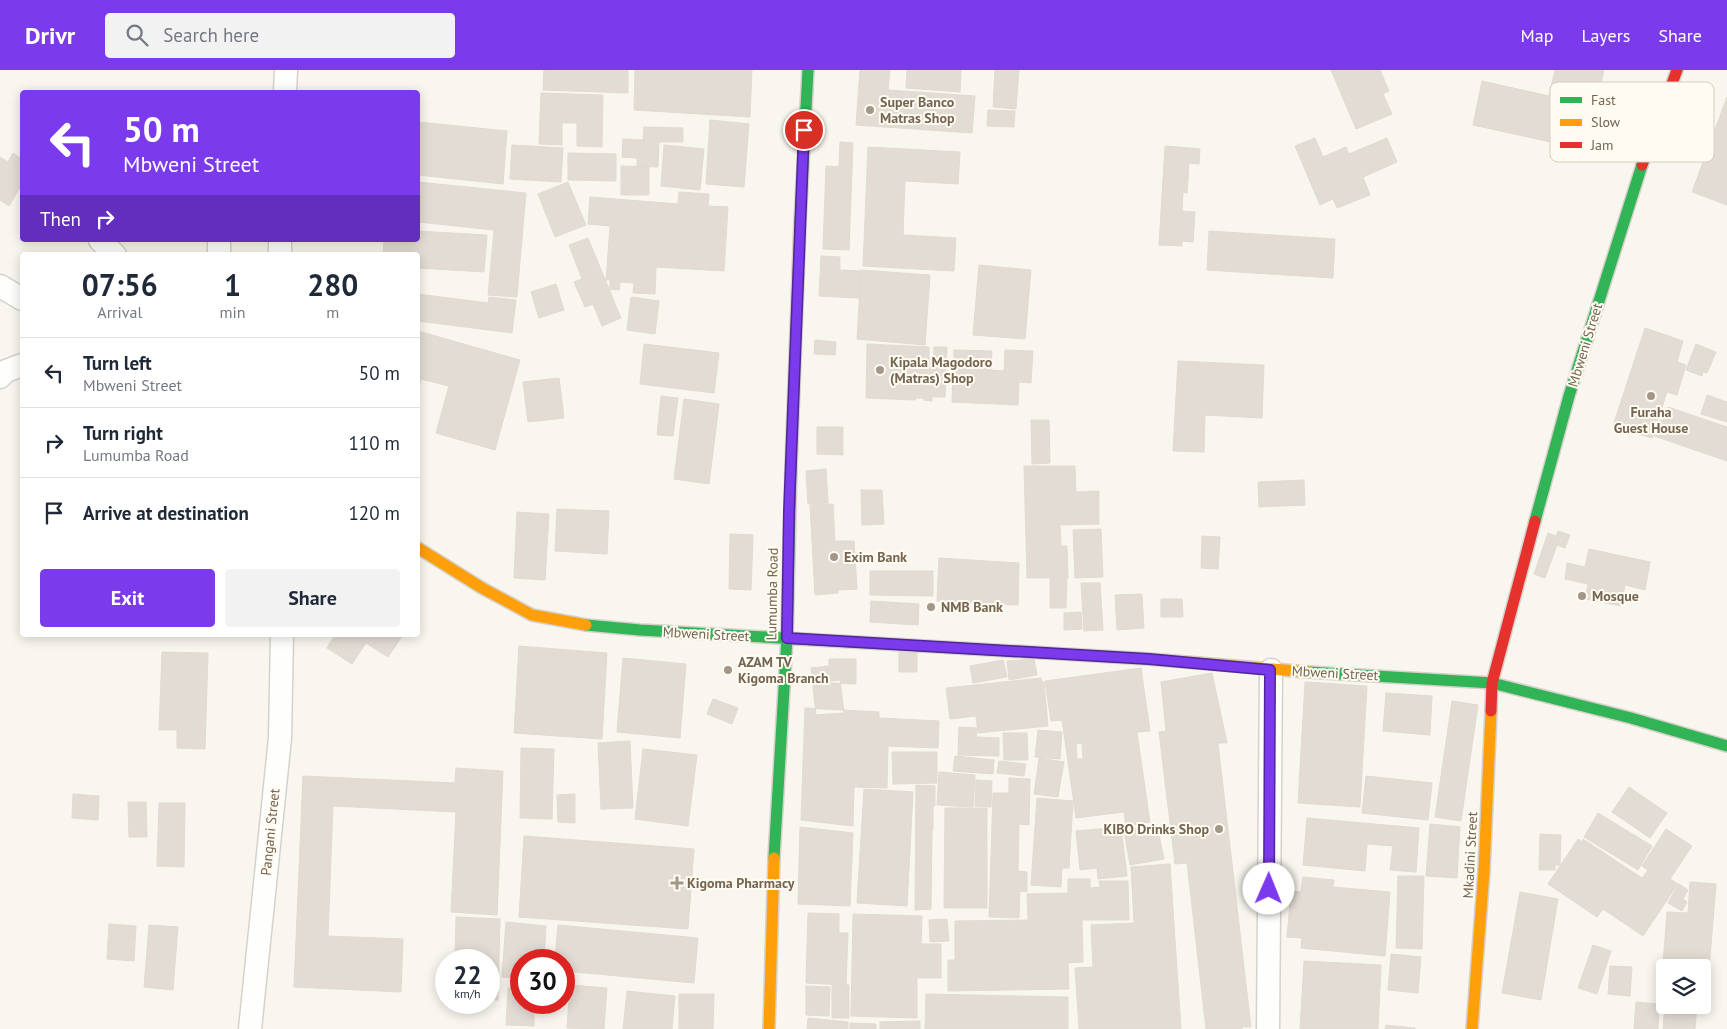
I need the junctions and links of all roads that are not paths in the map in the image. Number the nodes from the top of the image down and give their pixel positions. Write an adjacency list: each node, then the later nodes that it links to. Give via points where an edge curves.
1 (286, 70): 5 (street)
2 (808, 70): 15 (street, Lumumba Road, via 800,199)
3 (1677, 70): 4 (street, Mbweni Street)
4 (1673, 82)
5 (285, 90)
6 (1643, 162): 17 (street, Mbweni Street, via 1569,396)
7 (102, 242): 8 (street)
8 (112, 252)
9 (0, 286): 10 (street)
10 (20, 298)
11 (20, 366): 12 (street)
12 (0, 377)
13 (420, 549): 15 (street, Mbweni Street, via 532,615 582,625)
14 (282, 637): 19 (street, Pangani Street, via 280,738)
15 (787, 638): 16 (street, Mbweni Street, via 1149,659); 20 (street, Lumumba Road, via 774,866)
16 (1270, 670): 17 (street, Mbweni Street); 21 (street)
17 (1492, 683): 18 (street, Mbweni Street); 22 (street, Mkadini Street, via 1484,871)
18 (1727, 746)
19 (250, 1029)
20 (769, 1029)
21 (1268, 1029)
22 (1472, 1029)

